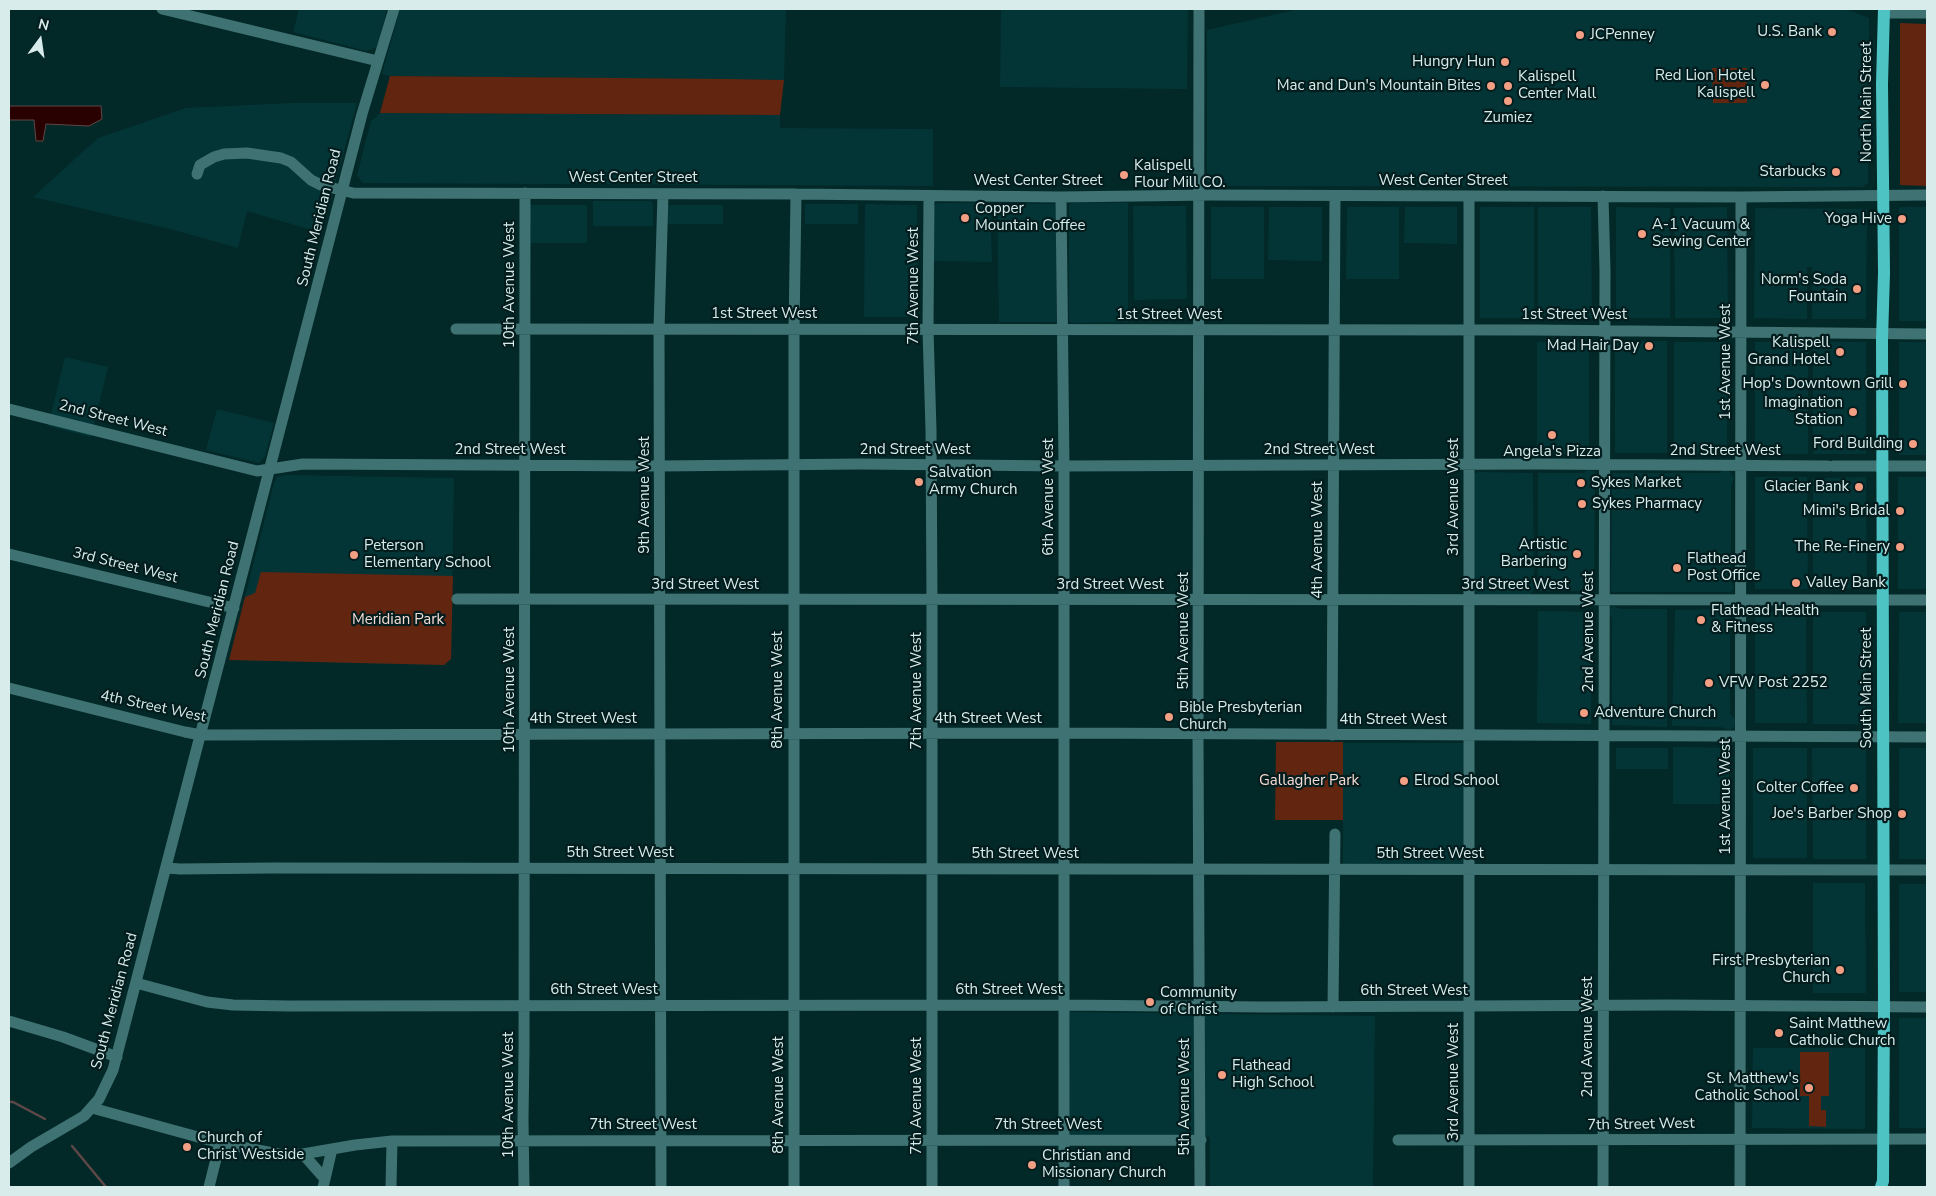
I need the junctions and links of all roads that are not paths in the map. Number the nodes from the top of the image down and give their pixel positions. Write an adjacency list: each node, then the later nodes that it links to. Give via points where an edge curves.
1 (162, 9): 6 (street)
2 (394, 9): 6 (street, South Meridian Road)
3 (1199, 9): 15 (street, 5th Avenue West)
4 (1884, 11): 5 (street); 19 (main road, North Main Street)
5 (1927, 13)
6 (378, 61): 8 (street, South Meridian Road)
7 (197, 174): 8 (street, West Center Street, via 200,165 214,157 236,153 264,154 291,162 312,180)
8 (342, 191): 9 (street, West Center Street); 47 (street, South Meridian Road)
9 (525, 193): 10 (street, West Center Street); 21 (street, 10th Avenue West)
10 (663, 194): 11 (street, West Center Street); 23 (street, 9th Avenue West)
11 (796, 194): 13 (street, West Center Street); 24 (street, 8th Avenue West)
12 (1927, 195): 19 (street, West Center Street)
13 (929, 196): 14 (street, West Center Street); 25 (street, 7th Avenue West)
14 (1061, 196): 15 (street, West Center Street); 26 (street, 6th Avenue West)
15 (1199, 196): 16 (street, West Center Street); 27 (street, 5th Avenue West)
16 (1335, 196): 17 (street, West Center Street); 30 (street, 4th Avenue West)
17 (1469, 196): 18 (street, West Center Street); 28 (street, 3rd Avenue West)
18 (1603, 196): 20 (street, West Center Street); 29 (street, 2nd Avenue West)
19 (1883, 196): 20 (street, West Center Street); 32 (main road, South Main Street)
20 (1741, 197): 31 (street, 1st Avenue West)
21 (526, 328): 22 (street, 1st Street West); 23 (street, 1st Street West); 36 (street, 10th Avenue West)
22 (456, 329)
23 (659, 329): 24 (street, 1st Street West); 42 (street, 9th Avenue West)
24 (794, 330): 25 (street, 1st Street West); 37 (street, 8th Avenue West)
25 (928, 330): 26 (street, 1st Street West); 38 (street, 7th Avenue West)
26 (1063, 330): 27 (street, 1st Street West); 43 (street, 6th Avenue West)
27 (1200, 330): 30 (street, 1st Street West); 39 (street, 5th Avenue West)
28 (1469, 330): 29 (street, 1st Street West); 30 (street, 1st Street West); 35 (street, 3rd Avenue West)
29 (1604, 330): 31 (street, 1st Street West); 41 (street, 2nd Avenue West)
30 (1334, 331): 40 (street, 4th Avenue West)
31 (1741, 331): 32 (street, 1st Street West); 44 (street, 1st Avenue West)
32 (1882, 334): 33 (street, 1st Street West); 45 (main road, South Main Street)
33 (1927, 334)
34 (9, 410): 47 (street, 2nd Street West, via 257,470)
35 (1469, 464): 40 (street, 2nd Street West); 41 (street, 2nd Street West); 56 (street, 3rd Avenue West)
36 (524, 465): 42 (street, 2nd Street West); 47 (street, 2nd Street West, via 303,464); 50 (street, 10th Avenue West)
37 (794, 465): 38 (street, 2nd Street West); 42 (street, 2nd Street West); 52 (street, 8th Avenue West)
38 (930, 465): 43 (street, 2nd Street West); 53 (street, 7th Avenue West)
39 (1199, 465): 40 (street, 2nd Street West); 43 (street, 2nd Street West); 55 (street, 5th Avenue West)
40 (1333, 465): 61 (street, 4th Avenue West)
41 (1604, 465): 44 (street, 2nd Street West); 57 (street, 2nd Avenue West)
42 (660, 466): 51 (street, 9th Avenue West)
43 (1064, 466): 54 (street, 6th Avenue West)
44 (1741, 466): 45 (street, 2nd Street West); 58 (street, 1st Avenue West)
45 (1884, 466): 46 (street, 2nd Street West); 59 (main road, South Main Street)
46 (1927, 466)
47 (270, 468): 62 (street, South Meridian Road)
48 (9, 554): 62 (street, 3rd Street West)
49 (457, 599): 50 (street, 3rd Street West)
50 (525, 600): 51 (street, 3rd Street West); 65 (street, 10th Avenue West)
51 (660, 600): 52 (street, 3rd Street West); 66 (street, 9th Avenue West)
52 (794, 600): 53 (street, 3rd Street West); 67 (street, 8th Avenue West)
53 (932, 600): 54 (street, 3rd Street West); 68 (street, 7th Avenue West)
54 (1064, 600): 55 (street, 3rd Street West); 64 (street, 6th Avenue West)
55 (1200, 600): 61 (street, 3rd Street West); 69 (street, 5th Avenue West)
56 (1469, 600): 57 (street, 3rd Street West); 61 (street, 3rd Street West); 72 (street, 3rd Avenue West)
57 (1604, 600): 58 (street, 3rd Street West); 73 (street, 2nd Avenue West)
58 (1742, 600): 59 (street, 3rd Street West); 76 (street, 1st Avenue West)
59 (1883, 600): 60 (street, 3rd Street West); 74 (main road, South Main Street)
60 (1927, 600)
61 (1333, 601): 71 (street, 4th Avenue West)
62 (234, 608): 70 (street, South Meridian Road)
63 (9, 688): 70 (street, 4th Street West)
64 (1064, 733): 68 (street, 4th Street West); 69 (street, 4th Street West); 83 (street, 6th Avenue West)
65 (524, 734): 66 (street, 4th Street West); 70 (street, 4th Street West); 79 (street, 10th Avenue West)
66 (661, 734): 67 (street, 4th Street West); 80 (street, 9th Avenue West)
67 (793, 734): 68 (street, 4th Street West); 81 (street, 8th Avenue West)
68 (932, 734): 82 (street, 7th Avenue West)
69 (1198, 734): 71 (street, 4th Street West); 89 (street, 5th Avenue West)
70 (201, 735): 78 (street, South Meridian Road)
71 (1332, 735): 72 (street, 4th Street West)
72 (1469, 735): 73 (street, 4th Street West); 85 (street, 3rd Avenue West)
73 (1604, 736): 76 (street, 4th Street West); 86 (street, 2nd Avenue West)
74 (1883, 736): 75 (street, 4th Street West); 76 (street, 4th Street West); 88 (main road, South Main Street)
75 (1927, 736)
76 (1741, 737): 87 (street, 1st Avenue West)
77 (1335, 834): 84 (street)
78 (166, 868): 79 (street, 5th Street West); 91 (street, South Meridian Road)
79 (524, 868): 80 (street, 5th Street West); 92 (street, 10th Avenue West)
80 (660, 868): 81 (street, 5th Street West); 93 (street, 9th Avenue West)
81 (794, 868): 82 (street, 5th Street West); 98 (street, 8th Avenue West)
82 (932, 868): 83 (street, 5th Street West); 94 (street, 7th Avenue West)
83 (1064, 869): 89 (street, 5th Street West); 95 (street, 6th Avenue West)
84 (1334, 869): 85 (street, 5th Street West); 89 (street, 5th Street West); 101 (street)
85 (1469, 869): 86 (street, 5th Street West); 99 (street, 3rd Avenue West)
86 (1604, 869): 87 (street, 5th Street West); 96 (street, 2nd Avenue West)
87 (1740, 869): 88 (street, 5th Street West); 97 (street, 1st Avenue West)
88 (1883, 869): 90 (street, 5th Street West); 102 (main road, South Main Street)
89 (1199, 870): 100 (street, 5th Avenue West)
90 (1927, 870)
91 (136, 983): 92 (street, 6th Street West, via 192,999 233,1005); 105 (street, South Meridian Road)
92 (524, 1005): 93 (street, 6th Street West); 109 (street, 10th Avenue West)
93 (661, 1005): 98 (street, 6th Street West); 110 (street, 9th Avenue West)
94 (932, 1005): 95 (street, 6th Street West); 98 (street, 6th Street West); 112 (street, 7th Avenue West)
95 (1065, 1005): 100 (street, 6th Street West); 113 (street, 6th Avenue West)
96 (1603, 1005): 97 (street, 6th Street West); 99 (street, 6th Street West); 119 (street, 2nd Avenue West)
97 (1740, 1005): 102 (street, 6th Street West); 107 (street, 1st Avenue West)
98 (794, 1006): 111 (street, 8th Avenue West)
99 (1469, 1006): 101 (street, 6th Street West); 116 (street, 3rd Avenue West)
100 (1199, 1007): 101 (street, 6th Street West); 114 (street, 5th Avenue West)
101 (1333, 1007)
102 (1884, 1007): 103 (street, 6th Street West); 117 (main road, South Main Street)
103 (1927, 1007)
104 (9, 1021): 105 (street)
105 (117, 1057): 106 (street, South Meridian Road, via 105,1089)
106 (92, 1108): 120 (street, 7th Street West); 123 (street, South Meridian Road)
107 (1740, 1138): 117 (street, 7th Street West); 119 (street, 7th Street West); 136 (street, 1st Avenue West)
108 (1927, 1139): 117 (street, 7th Street West)
109 (523, 1140): 110 (street, 7th Street West); 118 (street, 7th Street West); 128 (street, 10th Avenue West)
110 (661, 1140): 111 (street, 7th Street West); 129 (street, 9th Avenue West)
111 (794, 1140): 112 (street, 7th Street West); 130 (street, 8th Avenue West)
112 (932, 1140): 113 (street, 7th Street West); 131 (street, 7th Avenue West)
113 (1065, 1140): 114 (street, 7th Street West); 132 (street, 6th Avenue West)
114 (1201, 1140): 133 (street, 5th Avenue West)
115 (1398, 1140): 116 (street, 7th Street West)
116 (1469, 1140): 119 (street, 7th Street West); 134 (street, 3rd Avenue West)
117 (1884, 1140): 125 (main road, South Main Street)
118 (392, 1141): 121 (street, 7th Street West); 127 (street)
119 (1603, 1141): 135 (street, 2nd Avenue West)
120 (220, 1143): 122 (street, 7th Street West, via 284,1155); 126 (street)
121 (332, 1149): 122 (street, 7th Street West); 124 (street)
122 (303, 1154): 124 (street)
123 (9, 1164)
124 (324, 1183)
125 (1883, 1185)
126 (209, 1187)
127 (391, 1187)
128 (524, 1187)
129 (661, 1187)
130 (794, 1187)
131 (932, 1187)
132 (1064, 1187)
133 (1200, 1187)
134 (1469, 1187)
135 (1603, 1187)
136 (1740, 1187)

